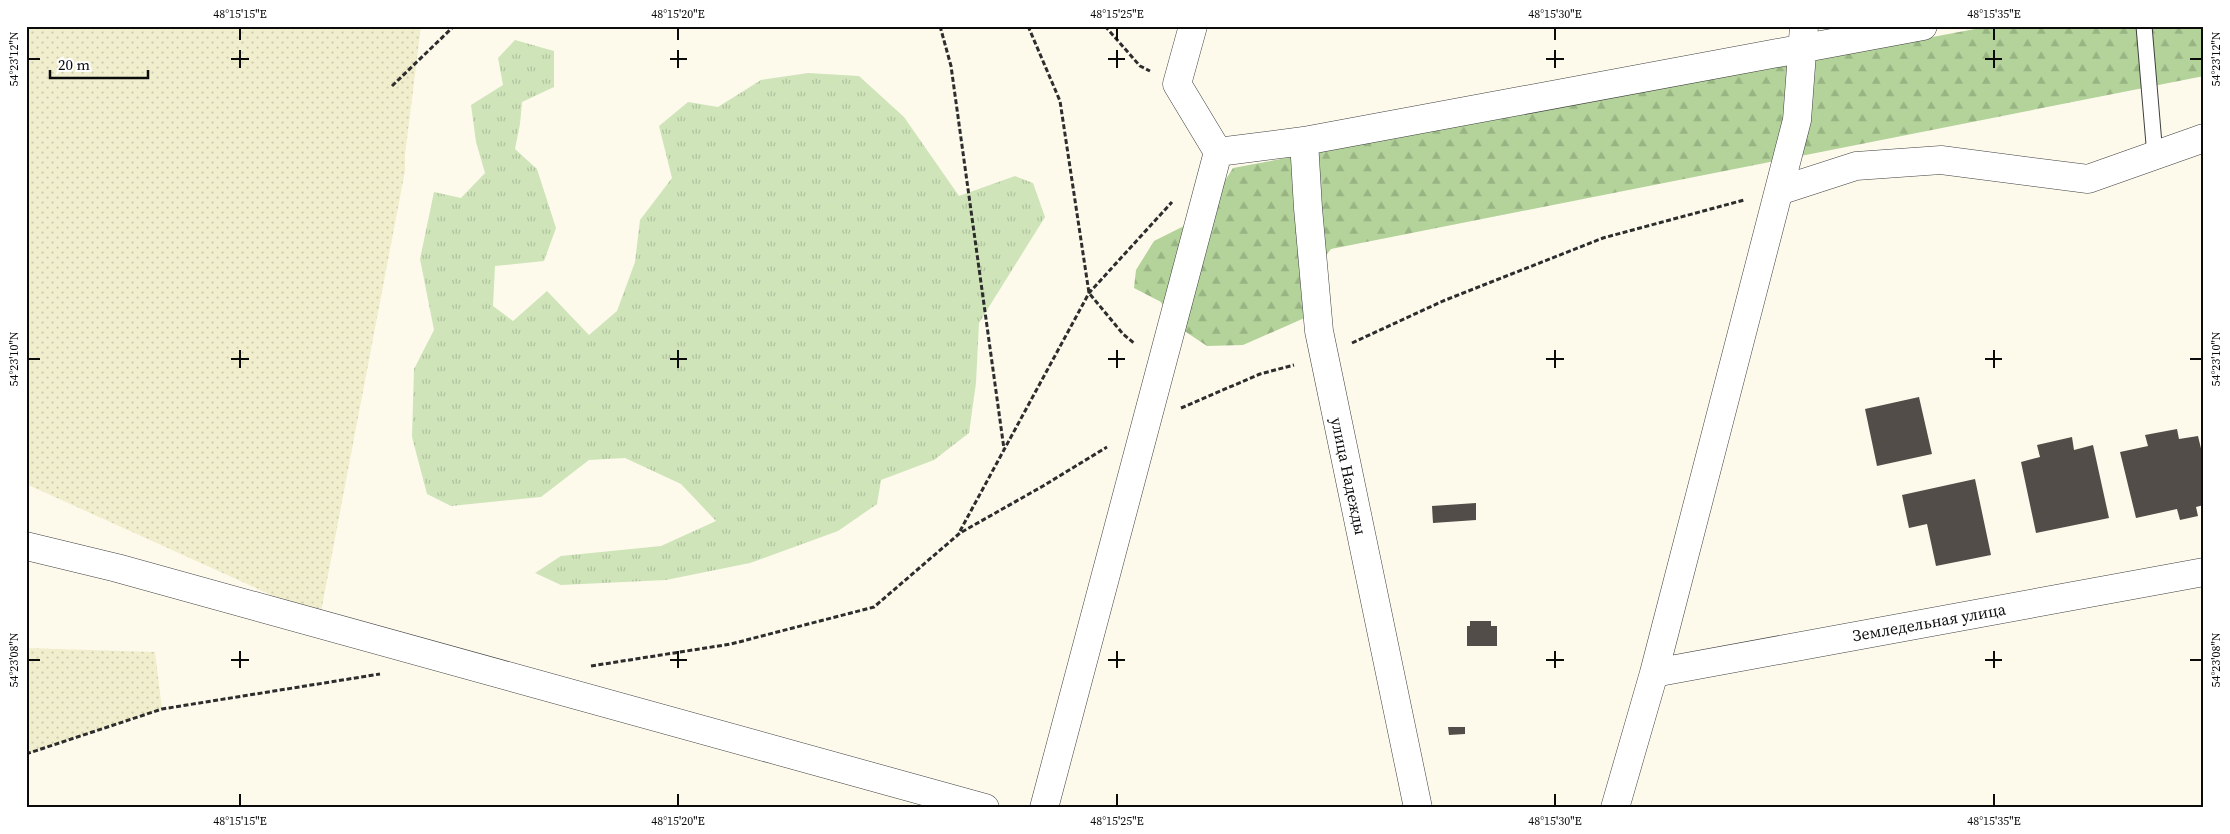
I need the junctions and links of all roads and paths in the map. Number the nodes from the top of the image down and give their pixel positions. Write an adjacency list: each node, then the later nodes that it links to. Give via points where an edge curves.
1 (454, 26): 10 (path)
2 (940, 26): 21 (path, via 950,66)
3 (1028, 26): 17 (path, via 1060,101)
4 (1105, 26): 9 (path, via 1140,66)
5 (1193, 26): 9 (street)
6 (1923, 26): 8 (street)
7 (2144, 26): 14 (lane)
8 (1804, 37): 12 (street); 15 (street, via 1797,120)
9 (1177, 84): 13 (street)
10 (392, 86)
11 (2204, 138): 14 (street)
12 (1304, 141): 13 (street); 18 (street, улица Надежды, via 1319,331)
13 (1218, 152): 19 (street)
14 (2155, 156): 15 (street, via 2088,179 1941,160 1856,166)
15 (1779, 190): 18 (path, via 1603,238 1443,301); 27 (street)
16 (1173, 202): 17 (path)
17 (1088, 293): 19 (path, via 1123,334); 21 (path)
18 (1324, 356): 20 (path, via 1260,374); 31 (street, улица Надежды)
19 (1161, 366): 20 (street)
20 (1146, 423): 22 (path); 30 (street)
21 (1004, 450): 22 (path)
22 (960, 533): 25 (path, via 874,607 732,644)
23 (26, 546): 29 (street, via 268,609)
24 (2204, 572): 27 (street, Земледельная улица)
25 (585, 666)
26 (384, 673): 28 (path, via 162,709)
27 (1654, 673): 32 (street)
28 (26, 754)
29 (985, 808)
30 (1044, 808)
31 (1418, 808)
32 (1615, 808)

